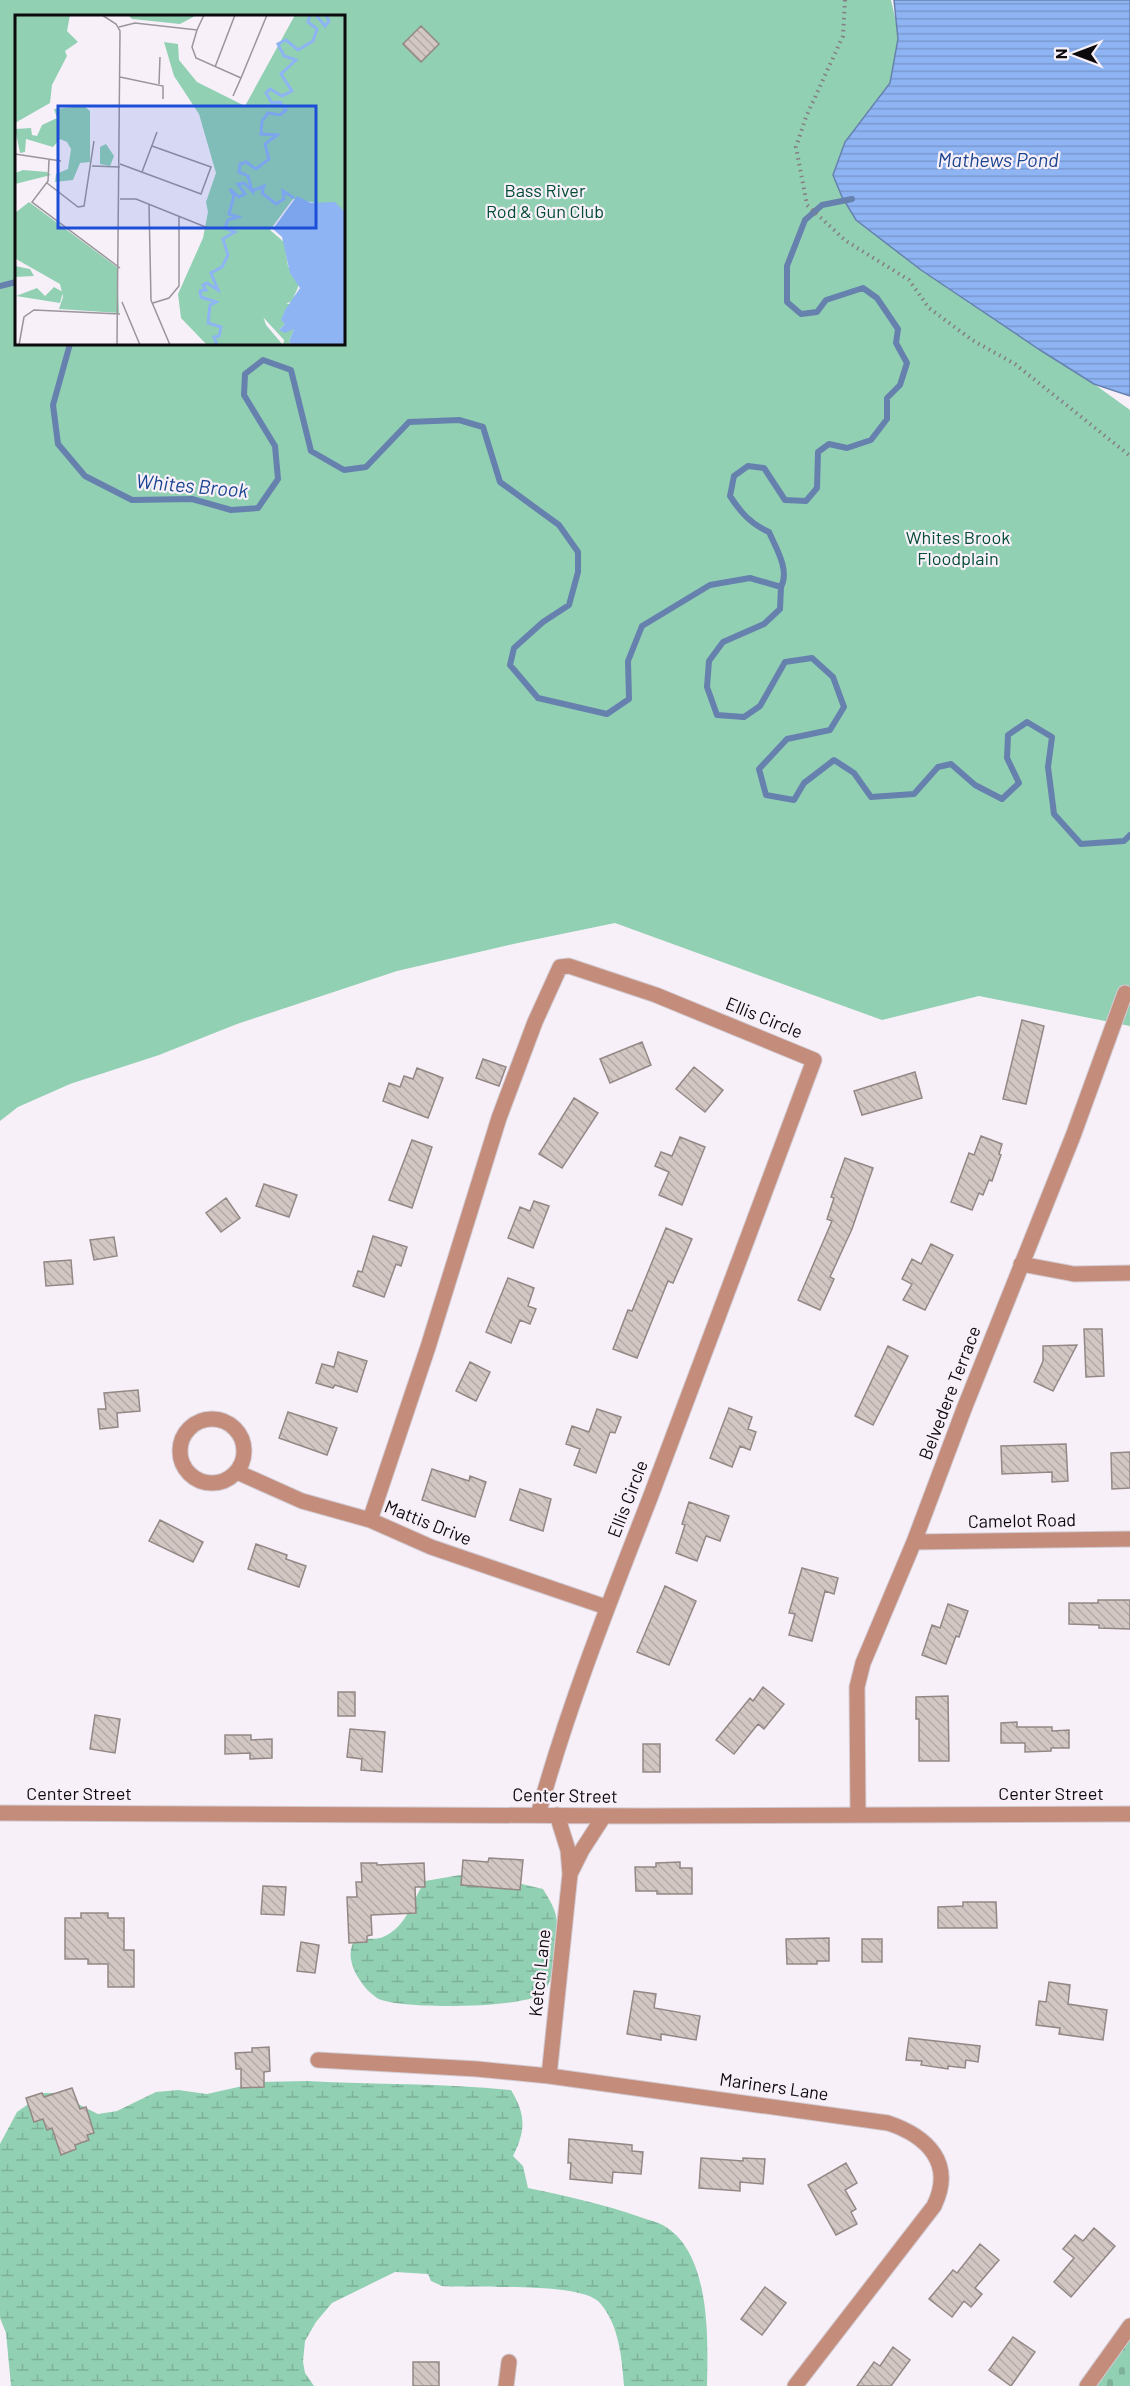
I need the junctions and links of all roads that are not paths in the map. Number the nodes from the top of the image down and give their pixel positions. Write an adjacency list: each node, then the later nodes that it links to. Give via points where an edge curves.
1 (1125, 993): 2 (street, Belvedere Terrace)
2 (1022, 1264): 3 (street, via 1074,1274); 7 (street, Belvedere Terrace)
3 (1130, 1273)
4 (237, 1472): 4 (street, via 213,1483 188,1473 180,1447 190,1427 210,1418 230,1423 238,1431 245,1452); 5 (street, Mattis Drive, via 302,1501)
5 (370, 1520): 8 (street, Mattis Drive, via 431,1547); 8 (street, Ellis Circle, via 499,1118 555,975 560,967 569,966 656,995 814,1060)
6 (1130, 1539): 7 (street, Camelot Road)
7 (914, 1542): 13 (street, Belvedere Terrace, via 863,1663 857,1687)
8 (606, 1607): 11 (street, Ellis Circle)
9 (0, 1814): 11 (street, Center Street)
10 (1130, 1814): 13 (street, Center Street)
11 (538, 1815): 12 (street, Center Street)
12 (557, 1815): 14 (street, Center Street); 15 (street, Ketch Lane, via 568,1850)
13 (858, 1815): 14 (street, Center Street)
14 (604, 1816): 15 (street, Ketch Lane)
15 (570, 1874): 17 (street, Ketch Lane)
16 (318, 2060): 17 (street, Mariners Lane)
17 (549, 2076): 21 (street, Mariners Lane, via 888,2123 904,2128 928,2145 941,2175 934,2206)
18 (1130, 2326): 22 (street)
19 (509, 2362): 20 (street)
20 (506, 2386)
21 (795, 2386)
22 (1087, 2386)

